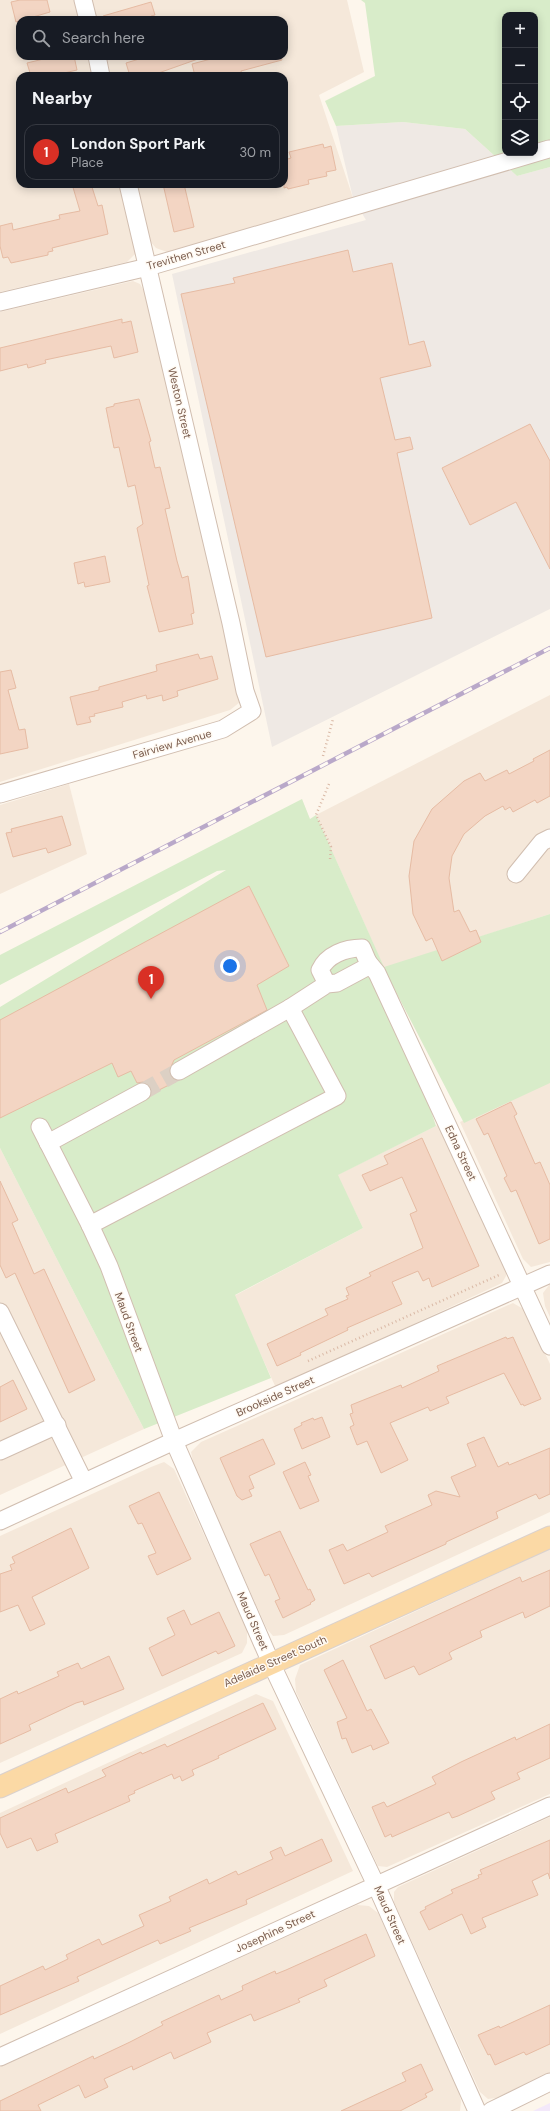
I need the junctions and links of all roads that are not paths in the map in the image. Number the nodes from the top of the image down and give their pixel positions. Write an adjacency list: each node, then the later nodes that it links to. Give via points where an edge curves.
1 (83, 0): 2 (street)
2 (87, 16)
3 (97, 60): 4 (street)
4 (100, 72)
5 (549, 149): 7 (street, Trevithen Street)
6 (129, 188): 7 (street, Weston Street)
7 (148, 267): 8 (street, Trevithen Street); 9 (street, Weston Street)
8 (0, 302)
9 (231, 623): 10 (street, Fairview Avenue, via 245,691 252,711 223,729)
10 (0, 794)
11 (550, 838): 12 (street, via 542,842)
12 (516, 874)
13 (368, 962): 14 (street, via 366,968 337,983); 14 (street, Edna Street, via 362,948 351,948 325,960 320,970); 22 (street, Edna Street, via 377,972)
14 (327, 984): 15 (street)
15 (290, 1008): 16 (street); 20 (street, via 337,1096)
16 (179, 1071)
17 (142, 1092): 19 (street)
18 (40, 1127): 19 (street, Maud Street)
19 (48, 1143): 20 (street, Maud Street)
20 (90, 1225): 26 (street, Maud Street, via 109,1266)
21 (550, 1274): 22 (street, Brookside Street)
22 (524, 1286): 24 (street, Edna Street); 26 (street, Brookside Street)
23 (0, 1312): 25 (street)
24 (550, 1346)
25 (57, 1425): 27 (street); 28 (street)
26 (174, 1441): 28 (street, Brookside Street); 31 (street, Maud Street)
27 (0, 1451)
28 (84, 1482): 29 (street, Brookside Street)
29 (0, 1521)
30 (550, 1537): 31 (main road, Adelaide Street South)
31 (271, 1663): 32 (main road, Adelaide Street South); 34 (street, Maud Street)
32 (0, 1787)
33 (550, 1806): 34 (street, Josephine Street)
34 (376, 1885): 35 (street, Josephine Street); 37 (street, Maud Street)
35 (0, 2057)
36 (550, 2082): 38 (street)
37 (477, 2111)
38 (491, 2111)

